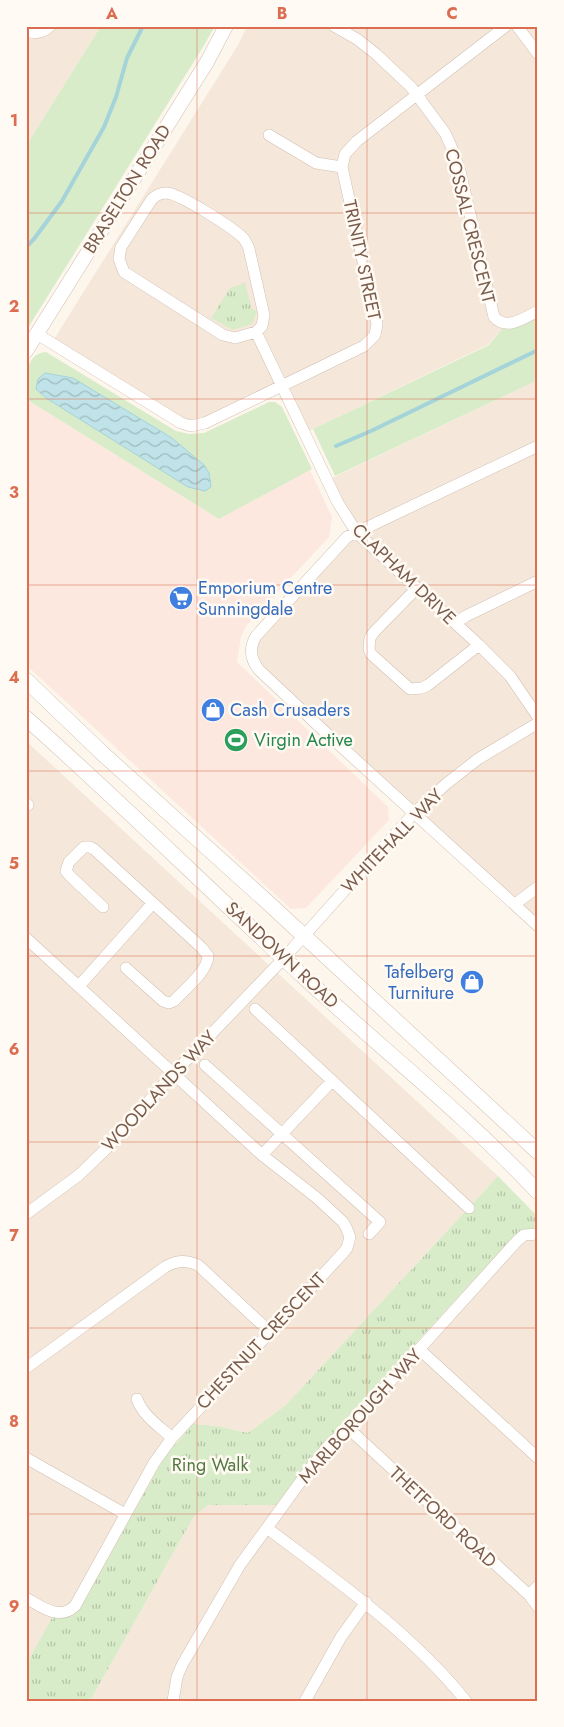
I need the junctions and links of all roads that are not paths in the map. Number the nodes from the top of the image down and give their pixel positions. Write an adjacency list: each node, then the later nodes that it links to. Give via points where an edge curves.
1 (50, 26): 6 (street, via 39,32)
2 (226, 26): 13 (street, BRASELTON ROAD, via 207,62)
3 (334, 26): 8 (street, via 376,54)
4 (506, 26): 8 (street)
5 (517, 26): 7 (street)
6 (26, 30)
7 (538, 54)
8 (417, 95): 10 (street, via 351,146); 11 (street, COSSAL CRESCENT, via 445,133 456,158 491,313 497,320 510,324)
9 (269, 135): 10 (street, via 316,163)
10 (342, 166): 15 (street, TRINITY STREET, via 377,329 364,346)
11 (538, 311)
12 (256, 332): 12 (street, via 262,326 264,315 247,242 180,197 166,193 152,199 121,247 119,259 124,272 223,336 235,338); 15 (street, CLAPHAM DRIVE)
13 (37, 334): 14 (street, BRASELTON ROAD); 15 (street, TRINITY STREET, via 186,425 201,425)
14 (26, 351)
15 (282, 386): 17 (street, CLAPHAM DRIVE, via 338,503)
16 (538, 446): 17 (street)
17 (357, 533): 19 (street, CLAPHAM DRIVE); 26 (street, via 347,537 264,627 252,643 251,653 259,670)
18 (538, 581): 20 (street)
19 (417, 588): 20 (street, CLAPHAM DRIVE); 21 (street, via 374,632 369,643 371,654 399,681 410,689 422,688)
20 (455, 623): 21 (street, CLAPHAM DRIVE)
21 (479, 645): 23 (street, CLAPHAM DRIVE, via 510,676)
22 (26, 680): 32 (main road, SANDOWN ROAD)
23 (538, 717)
24 (26, 718): 34 (main road, SANDOWN ROAD)
25 (538, 723): 26 (street, WHITEHALL WAY, via 478,759)
26 (414, 813): 29 (street); 32 (street, WHITEHALL WAY)
27 (538, 887): 29 (street)
28 (152, 903): 30 (street, via 87,846 69,862 66,871); 35 (street, via 206,953 206,965 169,1003); 36 (street)
29 (514, 904): 31 (street)
30 (103, 907)
31 (538, 926)
32 (304, 936): 34 (street, WHITEHALL WAY); 42 (main road, SANDOWN ROAD)
33 (26, 938): 36 (street, CHESTNUT CRESCENT)
34 (284, 958): 39 (street, WOODLANDS WAY); 44 (main road, SANDOWN ROAD, via 434,1092)
35 (126, 968)
36 (79, 986): 39 (street, CHESTNUT CRESCENT)
37 (255, 1009): 40 (street)
38 (205, 1065): 41 (street)
39 (174, 1073): 43 (street, CHESTNUT CRESCENT); 46 (street, WOODLANDS WAY, via 90,1165)
40 (332, 1080): 41 (street); 45 (street)
41 (282, 1134): 43 (street); 47 (street, via 380,1222)
42 (538, 1152)
43 (262, 1155): 49 (street, CHESTNUT CRESCENT, via 343,1222 350,1237 344,1253)
44 (538, 1192)
45 (469, 1208)
46 (26, 1214)
47 (369, 1234)
48 (535, 1234): 50 (street, MARLBOROUGH WAY, via 517,1241)
49 (270, 1332): 51 (street, via 198,1265 178,1262 166,1267); 54 (street, CHESTNUT CRESCENT)
50 (419, 1349): 53 (street, MARLBOROUGH WAY); 56 (street)
51 (26, 1368)
52 (137, 1400): 54 (street, via 147,1416)
53 (348, 1428): 58 (street, MARLBOROUGH WAY, via 329,1445); 60 (street, THETFORD ROAD)
54 (172, 1438): 57 (street, CHESTNUT CRESCENT)
55 (26, 1458): 57 (street)
56 (538, 1458)
57 (125, 1514): 61 (street, CHESTNUT CRESCENT, via 78,1602 71,1609 53,1612)
58 (267, 1528): 62 (street); 64 (street, MARLBOROUGH WAY, via 240,1565 182,1664)
59 (538, 1586): 60 (street)
60 (528, 1595): 63 (street, THETFORD ROAD)
61 (26, 1598)
62 (366, 1602): 65 (street, via 341,1637); 66 (street, via 438,1668)
63 (538, 1607)
64 (173, 1701)
65 (305, 1701)
66 (466, 1701)

